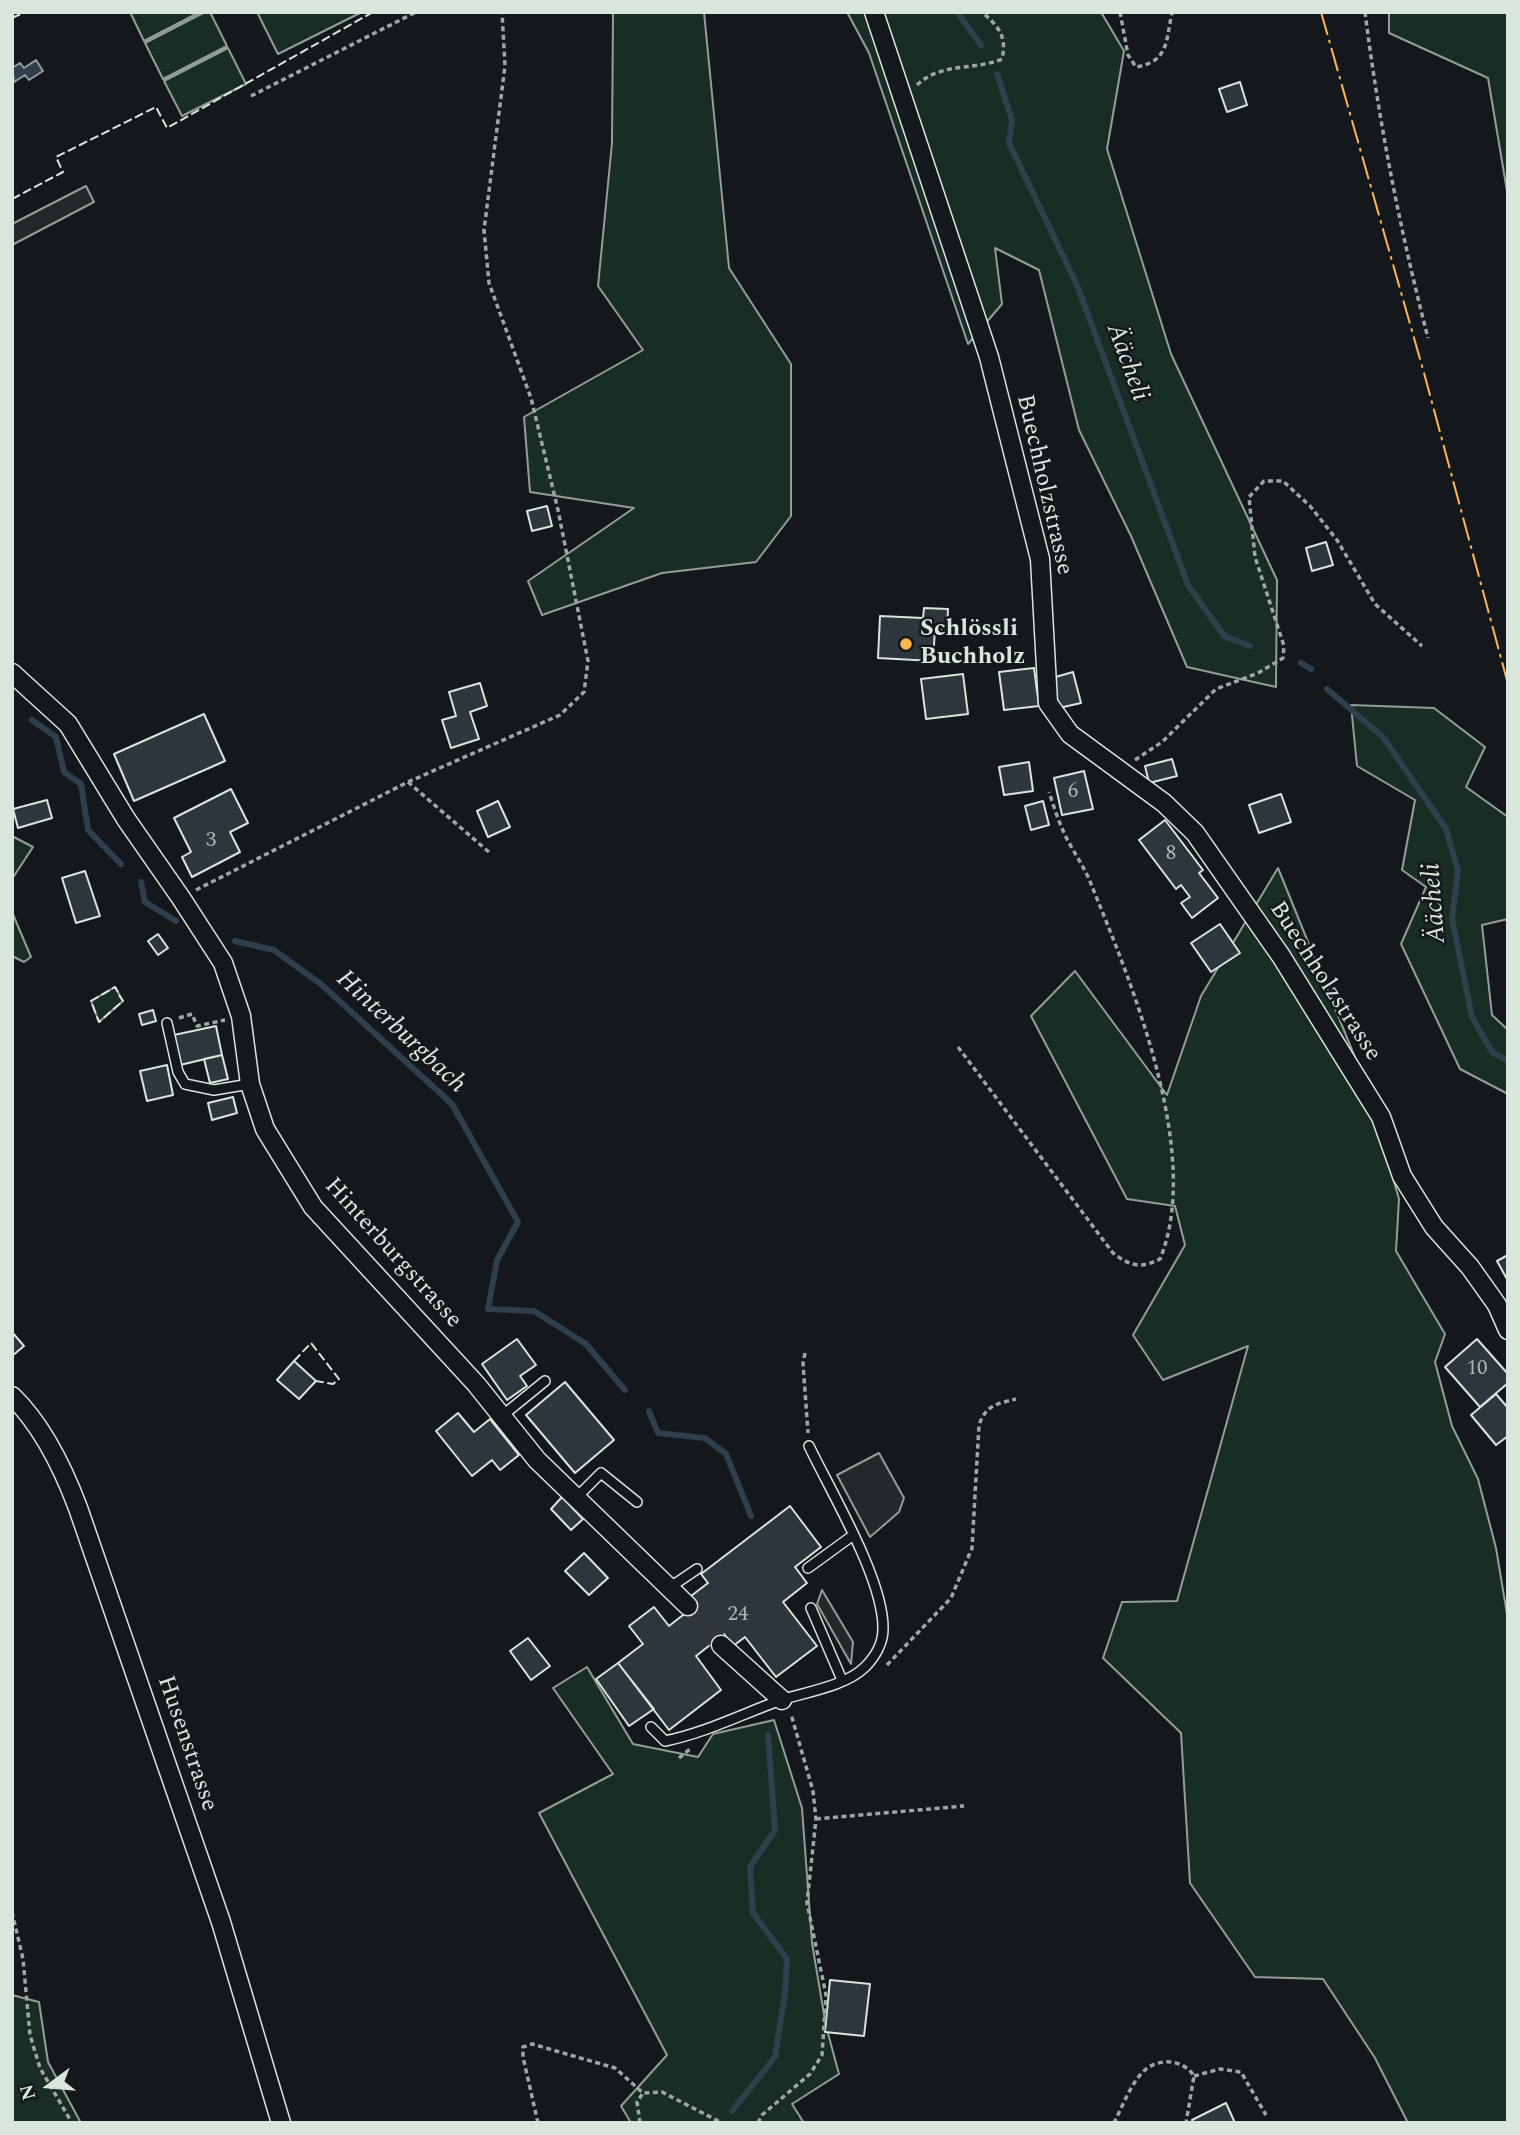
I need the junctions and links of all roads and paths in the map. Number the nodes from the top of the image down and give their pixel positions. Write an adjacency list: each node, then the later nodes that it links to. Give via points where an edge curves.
1 (416, 12): 8 (path)
2 (502, 12): 14 (path, via 505,66 484,230 489,283 531,398 588,661 584,692 561,715)
3 (874, 12): 9 (street, Buechholzstrasse)
4 (982, 12): 9 (path, via 999,28 1006,43 1002,59 983,67 962,66 928,74)
5 (1120, 12): 6 (path, via 1128,55 1136,67 1152,65 1163,53)
6 (1172, 12)
7 (1365, 12): 10 (path, via 1379,126)
8 (251, 96)
9 (901, 101): 13 (street, Buechholzstrasse, via 989,358 1040,559 1048,703 1070,734)
10 (1428, 338)
11 (1422, 646): 13 (path, via 1375,604 1337,540 1310,506 1283,481 1264,481 1249,497 1255,557 1284,646 1283,658 1216,689 1163,743)
12 (12, 673): 17 (street, Hinterburgstrasse, via 68,724 125,819)
13 (1119, 770): 23 (street, Buechholzstrasse, via 1195,833 1281,956 1381,1117 1402,1176 1434,1227 1497,1306)
14 (408, 782): 16 (path); 17 (path)
15 (1049, 792): 21 (path, via 1090,881 1154,1055 1172,1140 1170,1233 1160,1259 1144,1267 1128,1264 1113,1253)
16 (490, 853)
17 (181, 898): 18 (street, Hinterburgstrasse, via 223,963)
18 (241, 1016): 19 (path, via 197,1026); 22 (street, Hinterburgstrasse)
19 (195, 1018)
20 (167, 1023): 22 (lane, via 178,1072 186,1084 214,1090)
21 (958, 1047)
22 (250, 1084): 28 (street, Hinterburgstrasse, via 265,1129 313,1207)
23 (1508, 1330)
24 (805, 1353): 29 (path)
25 (545, 1381): 28 (lane)
26 (12, 1396): 50 (street, Husenstrasse, via 44,1439 78,1508 221,1923)
27 (1016, 1399): 39 (path, via 984,1411 979,1426 972,1548 951,1598)
28 (502, 1416): 30 (street, Hinterburgstrasse, via 537,1460)
29 (809, 1446): 32 (lane)
30 (577, 1497): 31 (lane, via 601,1473); 35 (street, Hinterburgstrasse)
31 (636, 1502)
32 (852, 1536): 33 (lane); 40 (lane, via 875,1588 883,1628 882,1642 864,1669)
33 (807, 1568)
34 (697, 1569): 35 (lane)
35 (669, 1588): 36 (street, Hinterburgstrasse)
36 (688, 1606)
37 (811, 1608): 40 (lane)
38 (721, 1645): 41 (street)
39 (883, 1670)
40 (842, 1680): 41 (lane)
41 (782, 1700): 42 (lane, via 696,1735 665,1741); 44 (path, via 802,1744)
42 (651, 1727)
43 (964, 1806): 44 (path)
44 (816, 1819): 54 (path, via 807,1902 826,1995 822,2055 810,2074)
45 (12, 1912): 49 (path, via 23,1959 30,2035 40,2068)
46 (1194, 2076): 48 (path, via 1220,2069 1241,2072); 55 (path, via 1189,2067 1168,2061 1146,2069); 56 (path)
47 (643, 2093): 51 (path, via 615,2068 532,2043 523,2047 523,2057); 52 (path, via 637,2102); 53 (path, via 662,2092)
48 (1266, 2115)
49 (72, 2123)
50 (281, 2123)
51 (538, 2123)
52 (640, 2123)
53 (722, 2123)
54 (758, 2123)
55 (1114, 2123)
56 (1186, 2123)

